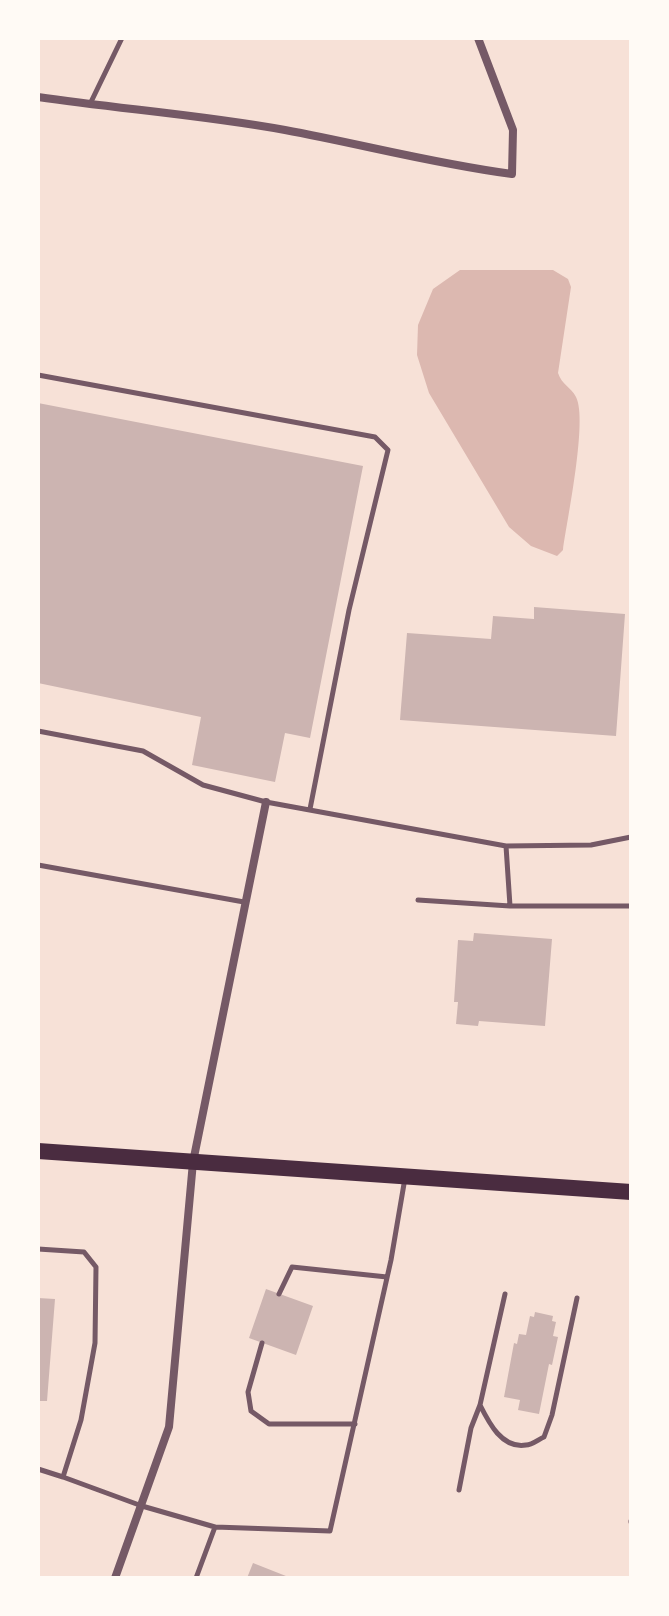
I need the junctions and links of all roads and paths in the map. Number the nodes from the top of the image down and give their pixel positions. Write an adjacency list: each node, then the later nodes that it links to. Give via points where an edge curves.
1 (122, 38): 4 (lane)
2 (478, 38): 4 (street, via 513,130 512,174 286,130)
3 (38, 97): 4 (street)
4 (90, 104)
5 (38, 375): 8 (lane, via 375,437 388,450 349,610)
6 (38, 731): 7 (lane, via 143,751 203,785)
7 (266, 802): 8 (lane); 13 (street)
8 (310, 809): 10 (lane)
9 (631, 837): 10 (lane, via 591,845)
10 (506, 846): 14 (lane)
11 (38, 865): 13 (lane)
12 (418, 900): 14 (lane)
13 (244, 902): 17 (street)
14 (510, 906): 15 (lane)
15 (631, 906)
16 (38, 1151): 17 (main road)
17 (193, 1162): 18 (main road); 31 (street, via 173,1402 163,1451)
18 (405, 1177): 19 (main road); 21 (lane)
19 (631, 1192)
20 (38, 1249): 29 (lane, via 84,1252 96,1267 95,1343 81,1420)
21 (387, 1277): 22 (lane, via 292,1267); 27 (lane)
22 (279, 1294)
23 (505, 1294): 26 (lane)
24 (577, 1298): 26 (lane, via 544,1437 526,1446 508,1442 492,1429)
25 (262, 1343): 27 (lane, via 248,1392 251,1411 269,1424)
26 (480, 1405): 30 (lane)
27 (355, 1424): 32 (lane, via 330,1531)
28 (38, 1469): 29 (lane)
29 (63, 1477): 31 (lane)
30 (459, 1490)
31 (142, 1506): 32 (lane); 33 (street)
32 (215, 1527): 34 (lane)
33 (115, 1578)
34 (196, 1578)

